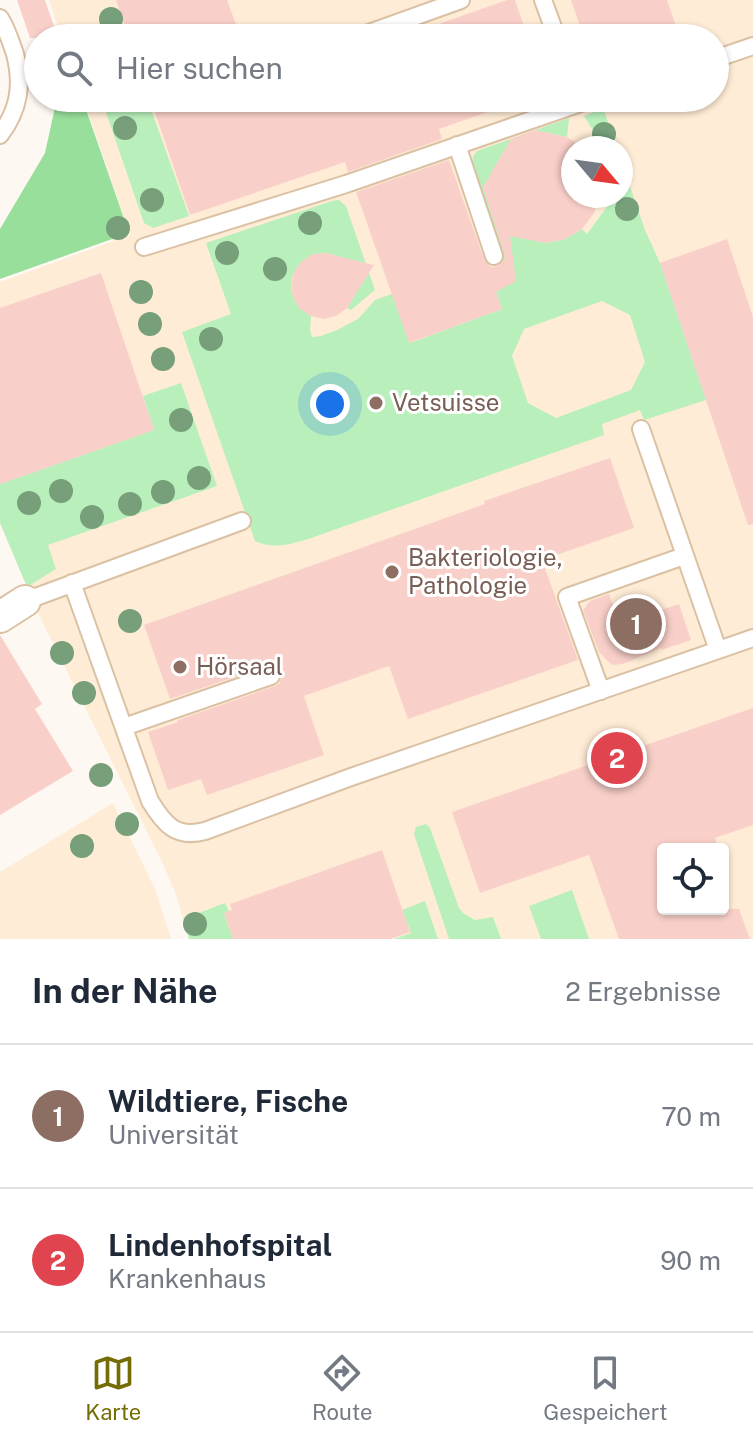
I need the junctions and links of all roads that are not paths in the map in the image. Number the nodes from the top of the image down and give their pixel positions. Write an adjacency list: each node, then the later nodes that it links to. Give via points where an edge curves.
1 (461, 0): 4 (lane)
2 (543, 0): 5 (lane)
3 (0, 18): 9 (lane, via 20,80 17,104)
4 (394, 24)
5 (552, 24)
6 (753, 46): 7 (lane)
7 (729, 54)
8 (550, 112): 10 (lane)
9 (0, 135)
10 (457, 145): 11 (lane); 12 (lane)
11 (144, 247)
12 (494, 256)
13 (641, 429): 15 (lane)
14 (242, 521): 16 (lane)
15 (684, 556): 19 (lane); 21 (lane, via 567,597)
16 (72, 583): 17 (lane); 22 (lane)
17 (13, 609)
18 (753, 638): 19 (lane)
19 (718, 650): 21 (lane)
20 (271, 676): 22 (lane)
21 (601, 691): 22 (lane, via 193,834 173,829 158,815)
22 (124, 727)

